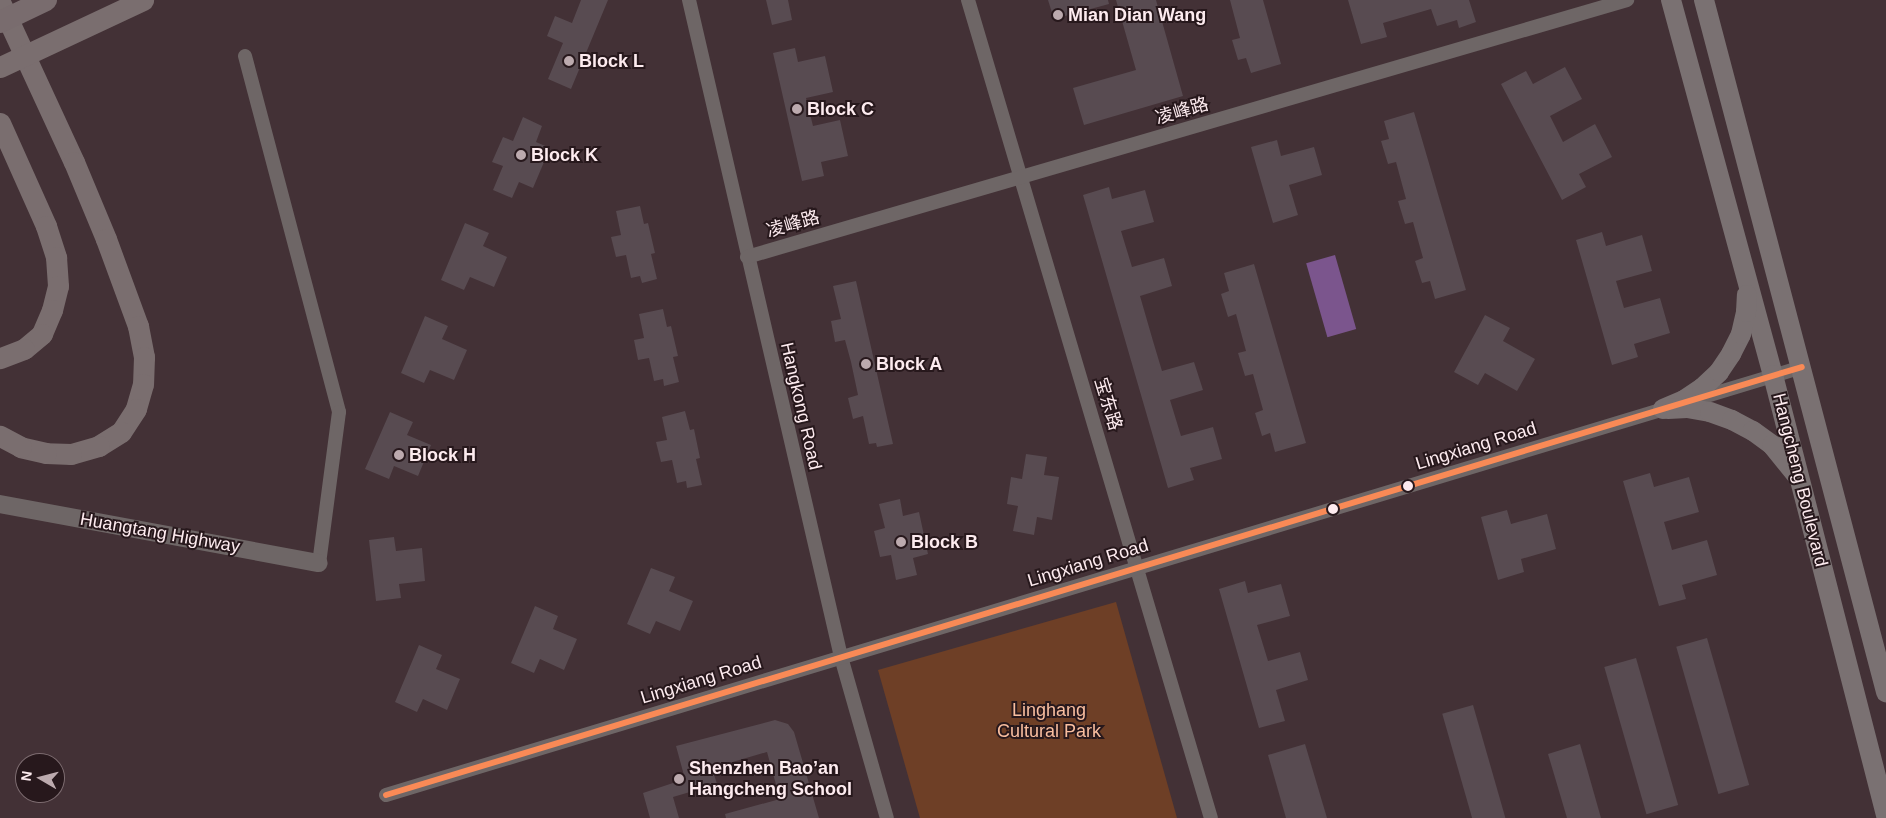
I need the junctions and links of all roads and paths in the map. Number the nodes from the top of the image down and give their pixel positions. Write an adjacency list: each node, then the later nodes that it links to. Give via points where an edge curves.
1 (46, 0): 9 (highway)
2 (143, 0): 11 (main road)
3 (689, 0): 14 (street, Hangkong Road)
4 (968, 0): 13 (street, 宝东路)
5 (1627, 0): 13 (street, 凌峰路)
6 (1671, 0): 15 (main road, Hangcheng Boulevard)
7 (1704, 0): 17 (main road, Hangcheng Boulevard)
8 (0, 2): 20 (main road, via 106,239 138,326 144,356 143,384 136,409 121,432 99,446 71,454 46,453 21,447)
9 (0, 22)
10 (245, 56): 23 (street, via 340,412)
11 (0, 67)
12 (0, 123): 16 (main road, via 46,226 56,257 58,286 42,334 24,349)
13 (1021, 177): 14 (street, 凌峰路); 24 (street, 宝东路)
14 (747, 257): 25 (street, Hangkong Road)
15 (1744, 268): 18 (main road, Hangcheng Boulevard); 19 (main road, via 1746,312 1731,354 1702,388)
16 (0, 358)
17 (1802, 367): 18 (street, Lingxiang Road); 26 (main road, Hangcheng Boulevard)
18 (1773, 375): 19 (street, Lingxiang Road); 21 (main road, Hangcheng Boulevard)
19 (1664, 409): 21 (main road, via 1710,412 1753,431 1788,463); 24 (street, Lingxiang Road)
20 (0, 436)
21 (1801, 483): 28 (main road, Hangcheng Boulevard)
22 (0, 504): 23 (street, Huangtang Highway)
23 (319, 563)
24 (1137, 568): 25 (street, Lingxiang Road); 30 (street, 宝东路)
25 (841, 657): 27 (street, Lingxiang Road); 29 (street, Hangkong Road)
26 (1886, 692)
27 (386, 795)
28 (1886, 816)
29 (887, 818)
30 (1211, 818)

